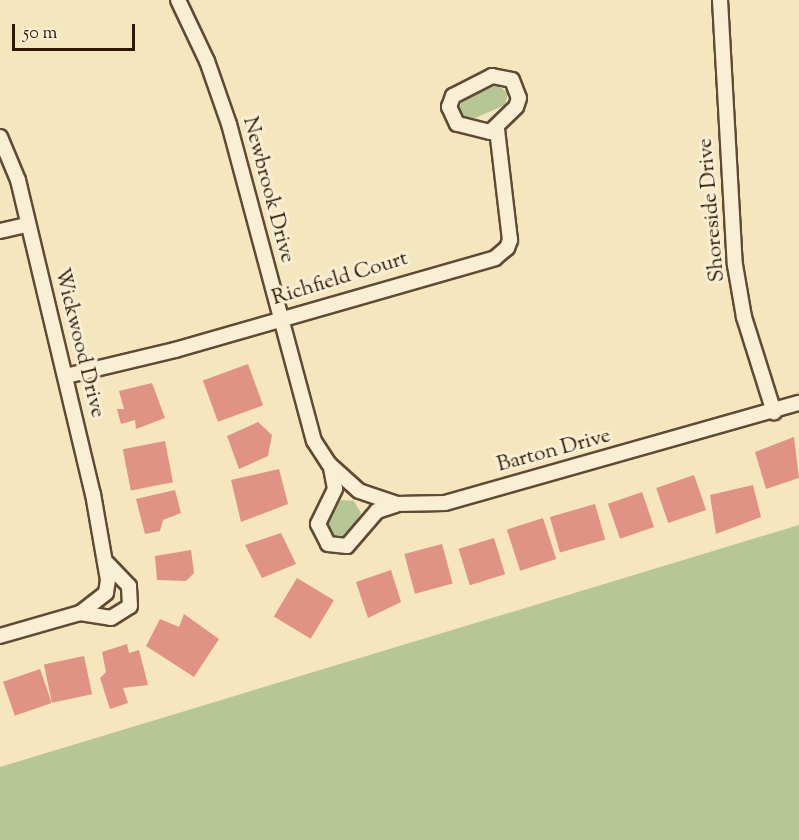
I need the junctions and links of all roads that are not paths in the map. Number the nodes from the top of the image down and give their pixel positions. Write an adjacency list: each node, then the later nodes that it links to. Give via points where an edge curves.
1 (178, 0): 7 (street, Newbrook Drive, via 207,61 230,124)
2 (720, 0): 10 (street, Shoreside Drive, via 735,265 744,317)
3 (497, 129): 3 (street, via 519,98 512,81 492,76 453,96 448,107 457,124 490,132); 7 (street, Richfield Court, via 507,189 507,248 495,258)
4 (0, 137): 5 (street, Wickwood Drive, via 18,180)
5 (27, 225): 6 (street); 8 (street, Wickwood Drive)
6 (0, 231)
7 (282, 319): 8 (street, Richfield Court); 11 (street, Newbrook Drive, via 314,441)
8 (66, 376): 13 (street, Wickwood Drive)
9 (799, 403): 10 (street, Barton Drive)
10 (774, 412): 12 (street, Barton Drive, via 445,503)
11 (329, 464): 12 (street, Barton Drive, via 359,491); 12 (street, via 335,489 318,524 328,544 347,546 377,511)
12 (397, 504)
13 (107, 563): 14 (street, Wickwood Drive, via 106,593); 14 (street, via 129,586 130,606 111,618)
14 (80, 613): 15 (street)
15 (0, 636)

